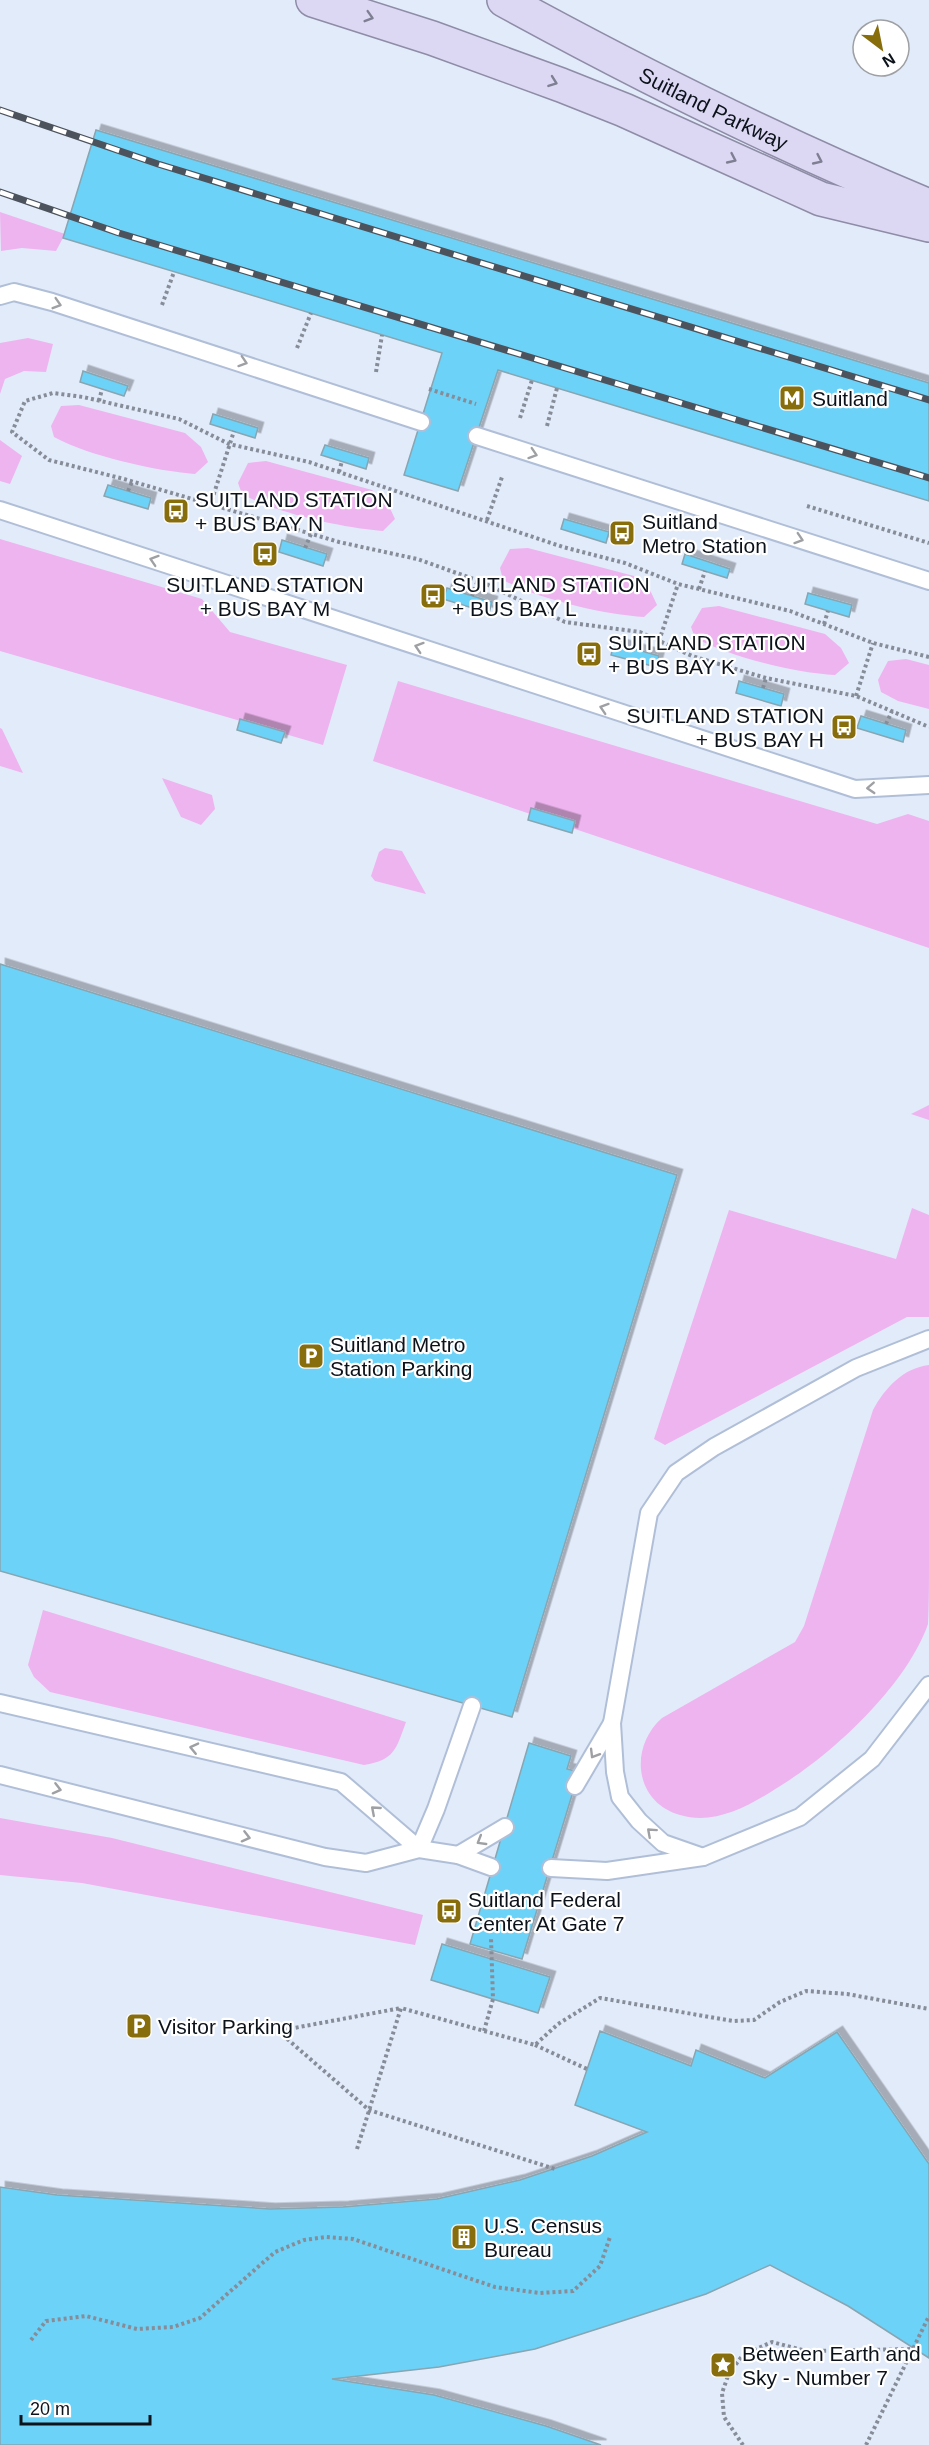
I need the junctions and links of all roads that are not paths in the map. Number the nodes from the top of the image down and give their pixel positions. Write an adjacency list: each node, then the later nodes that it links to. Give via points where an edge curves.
1 (313, 0): 4 (highway, one-way to 4, via 561,85 634,114 821,200)
2 (504, 0): 3 (highway, Suitland Parkway, one-way to 3, via 733,120)
3 (929, 206)
4 (929, 225)
5 (0, 296): 6 (lane, one-way to 6, via 14,292 52,302)
6 (421, 422)
7 (477, 436): 9 (lane, one-way to 9)
8 (0, 510): 10 (lane, one-way to 8, via 855,789)
9 (929, 581)
10 (929, 785)
11 (929, 1339): 15 (lane, via 856,1368 714,1447 676,1473 649,1513)
12 (929, 1685): 21 (lane, via 872,1759 800,1817)
13 (0, 1703): 19 (lane, one-way to 13, via 341,1782)
14 (472, 1706): 19 (lane)
15 (612, 1723): 17 (lane, one-way to 17); 21 (lane, one-way to 15, via 663,1843 620,1797)
16 (0, 1775): 19 (lane, one-way to 19, via 325,1857 366,1863)
17 (575, 1786)
18 (505, 1827): 20 (lane, one-way to 20)
19 (419, 1849): 20 (lane)
20 (458, 1856): 22 (lane)
21 (703, 1857): 23 (lane, via 607,1870)
22 (491, 1867)
23 (551, 1868)

